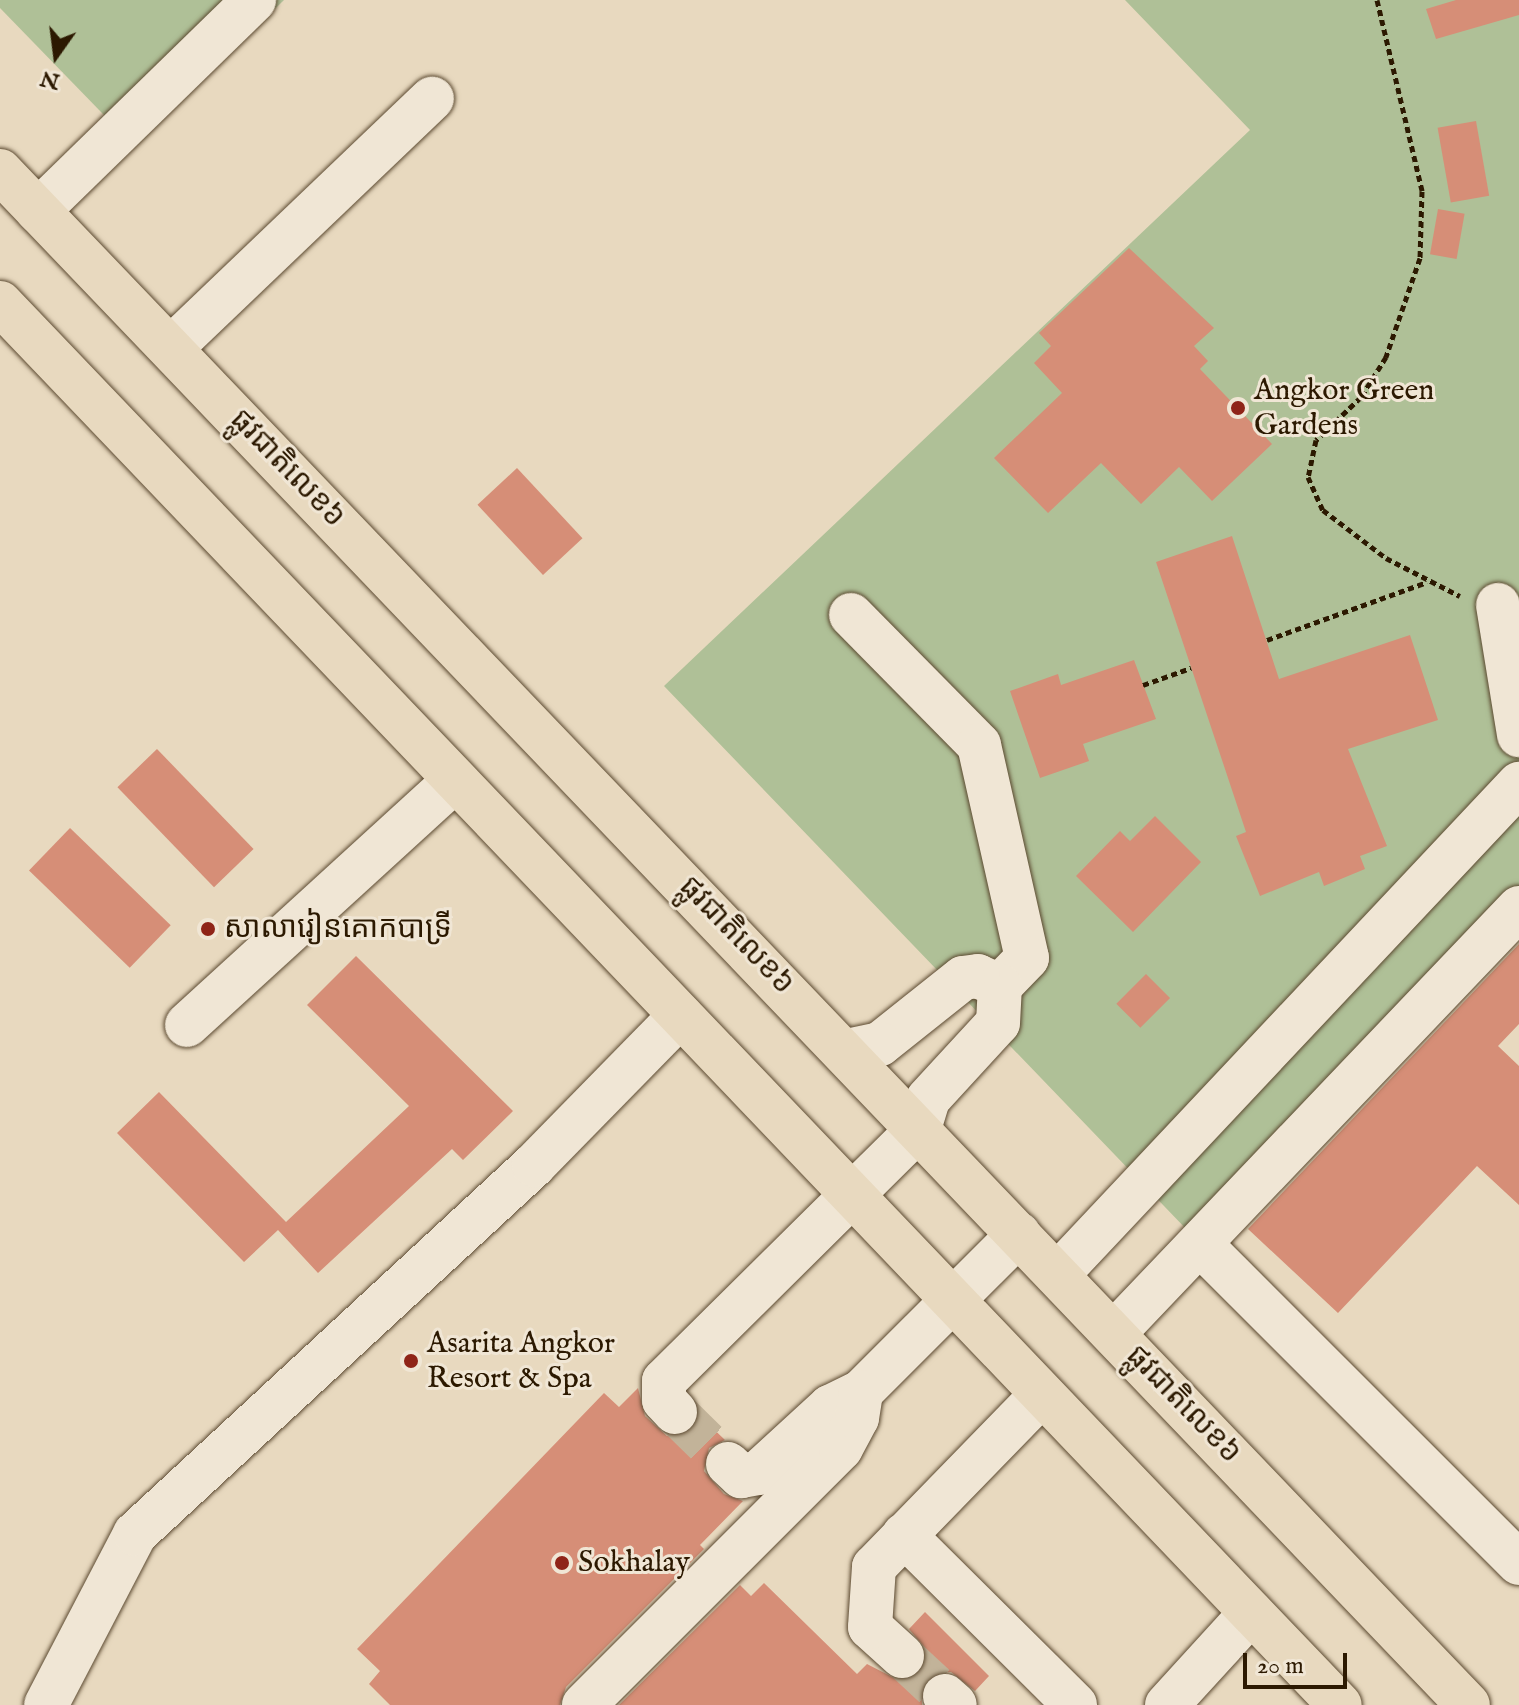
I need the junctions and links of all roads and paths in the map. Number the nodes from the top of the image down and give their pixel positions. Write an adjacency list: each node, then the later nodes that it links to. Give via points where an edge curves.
1 (254, 0): 5 (street)
2 (1377, 0): 8 (path, via 1422,191 1420,258 1386,357 1361,397 1316,440 1308,477 1323,510)
3 (432, 99): 7 (street)
4 (0, 171): 5 (highway, ផ្លូវជាតិលេខ៦)
5 (38, 211): 7 (highway, ផ្លូវជាតិលេខ៦)
6 (0, 303): 15 (highway)
7 (171, 348): 21 (highway, ផ្លូវជាតិលេខ៦)
8 (1428, 581): 9 (path, via 1451,594); 11 (path)
9 (1498, 605): 14 (street)
10 (851, 615): 18 (street, via 979,745 1027,958)
11 (1267, 640)
12 (1191, 668): 13 (path)
13 (1143, 685)
14 (1519, 735)
15 (454, 781): 19 (highway); 20 (street)
16 (1519, 784): 26 (street)
17 (1519, 908): 25 (street)
18 (1000, 986): 21 (street, via 978,976 963,978 880,1044); 22 (street, via 998,1023 928,1099)
19 (680, 1016): 23 (highway); 37 (street, via 534,1165 135,1534)
20 (187, 1025)
21 (846, 1051): 22 (highway, ផ្លូវជាតិលេខ៦)
22 (919, 1129): 23 (street); 24 (highway, ផ្លូវជាតិលេខ៦)
23 (851, 1196): 27 (highway); 31 (street, via 664,1381 664,1400)
24 (1019, 1234): 26 (highway, ផ្លូវជាតិលេខ៦); 27 (street)
25 (1200, 1244): 28 (street); 34 (street)
26 (1058, 1274): 28 (highway, ផ្លូវជាតិលេខ៦)
27 (951, 1301): 29 (street); 30 (highway)
28 (1114, 1333): 42 (highway, ផ្លូវជាតិលេខ៦)
29 (861, 1392): 32 (street, via 830,1407 758,1473 741,1476); 38 (street, via 857,1418 841,1448)
30 (1042, 1394): 33 (street); 35 (highway)
31 (675, 1412)
32 (728, 1464)
33 (904, 1535): 36 (street, via 874,1567 870,1627); 39 (street)
34 (1519, 1563)
35 (1251, 1613): 40 (street); 41 (highway)
36 (902, 1656)
37 (46, 1705)
38 (584, 1705)
39 (1075, 1705)
40 (1167, 1705)
41 (1340, 1705)
42 (1468, 1705)

